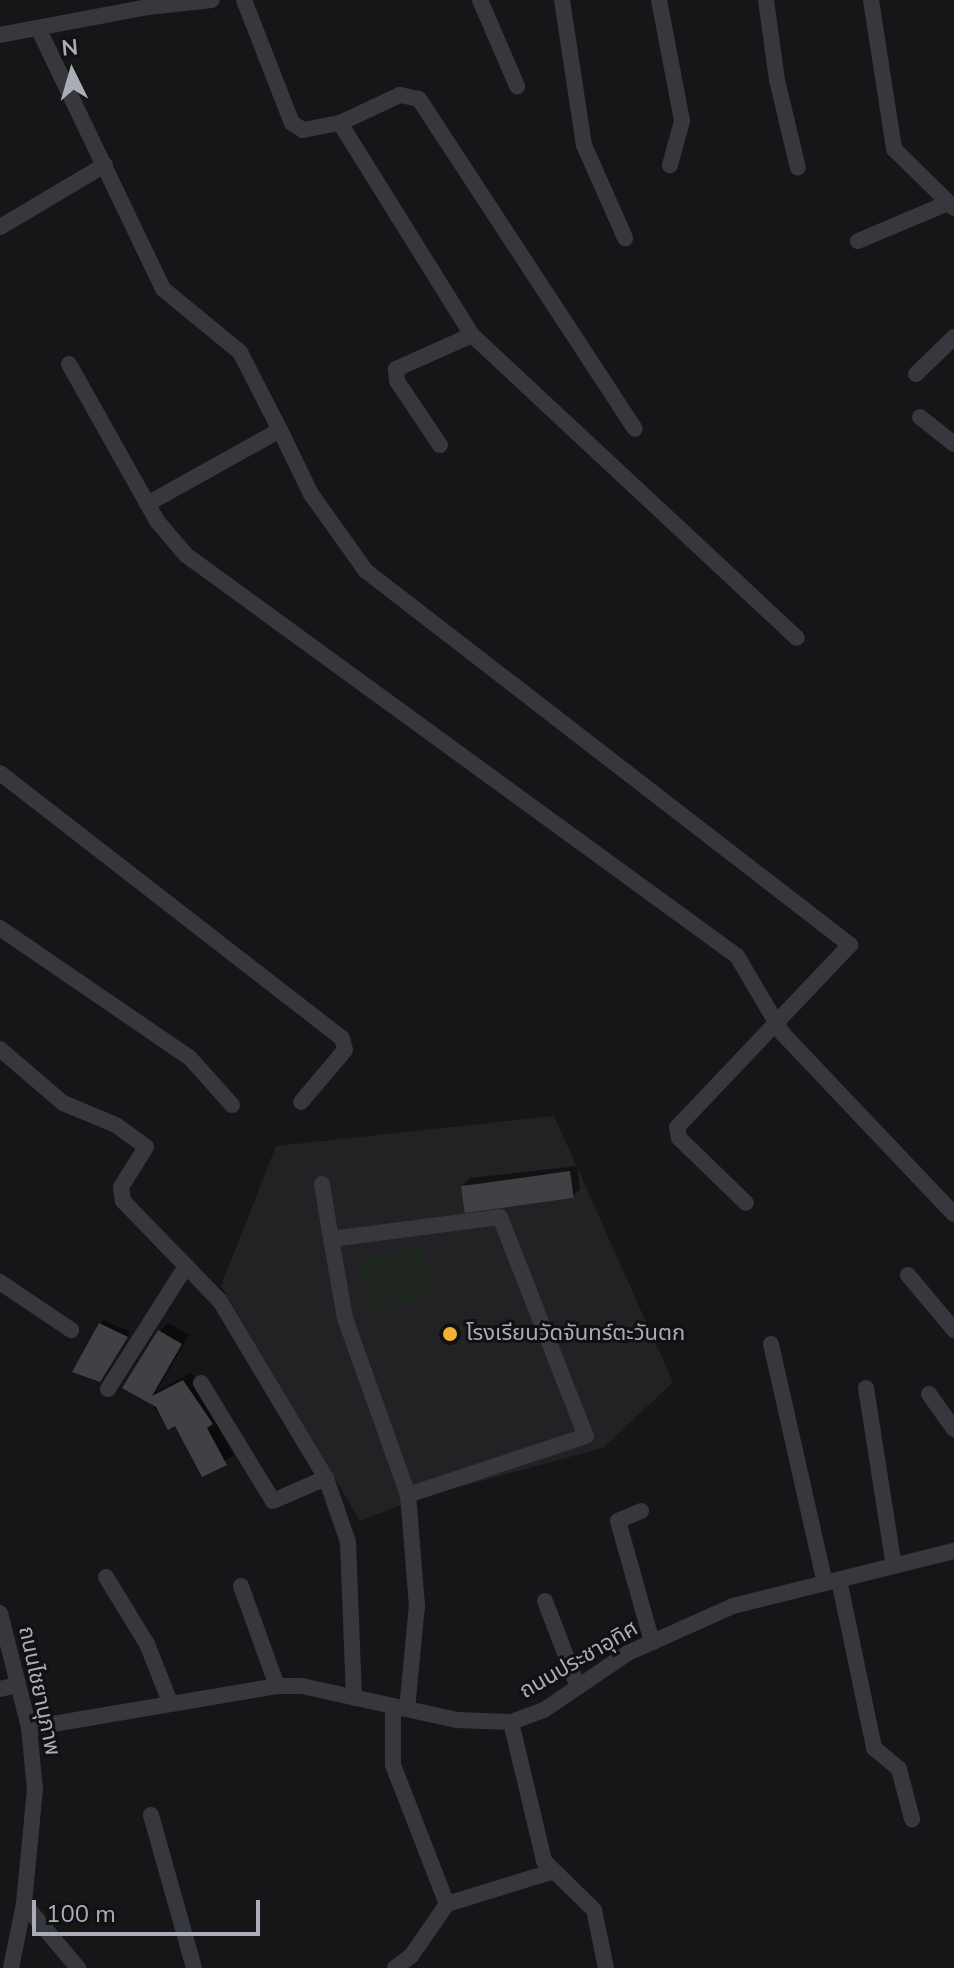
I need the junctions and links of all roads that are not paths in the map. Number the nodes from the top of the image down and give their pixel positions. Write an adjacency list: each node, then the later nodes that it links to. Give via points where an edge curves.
1 (212, 0): 8 (street, via 148,7)
2 (244, 0): 11 (street, via 292,123 303,130)
3 (480, 0): 10 (street)
4 (562, 0): 17 (street, via 584,145)
5 (659, 0): 13 (street, via 682,121)
6 (766, 0): 14 (street, via 777,80)
7 (871, 0): 15 (street, via 894,149)
8 (39, 30): 9 (street); 12 (street)
9 (0, 35)
10 (517, 86)
11 (340, 123): 19 (street); 24 (street, via 400,95 419,99)
12 (105, 165): 16 (street); 25 (street, via 163,289 240,352)
13 (670, 165)
14 (798, 168)
15 (951, 205): 18 (street)
16 (0, 227)
17 (625, 238)
18 (858, 241)
19 (472, 335): 27 (street, via 396,369 397,381); 29 (street)
20 (954, 337): 22 (street)
21 (69, 364): 28 (street)
22 (916, 374)
23 (920, 417): 26 (street)
24 (635, 429)
25 (280, 430): 28 (street); 32 (street, via 311,494 366,571 850,945)
26 (954, 444)
27 (440, 445)
28 (147, 504): 32 (street, via 186,555 737,956)
29 (797, 638)
30 (0, 773): 34 (street, via 342,1038 345,1050)
31 (3, 936): 35 (street, via 190,1058)
32 (776, 1023): 37 (street, via 677,1127 679,1138); 38 (street, via 840,1099)
33 (0, 1049): 40 (street, via 63,1103 116,1125 146,1147 121,1187 123,1201)
34 (301, 1102)
35 (232, 1105)
36 (322, 1184): 39 (street)
37 (746, 1203)
38 (954, 1214)
39 (331, 1239): 52 (street, via 345,1318); 52 (street, via 500,1217 586,1436)
40 (186, 1266): 48 (street); 51 (street, via 220,1301)
41 (908, 1275): 44 (street)
42 (0, 1282): 43 (street)
43 (71, 1330)
44 (954, 1330)
45 (771, 1344): 57 (street)
46 (201, 1383): 51 (street, via 273,1501)
47 (866, 1388): 55 (street)
48 (108, 1389)
49 (929, 1394): 50 (street)
50 (954, 1429)
51 (326, 1478): 65 (street, via 348,1542)
52 (408, 1495): 67 (street, via 417,1606)
53 (641, 1511): 61 (street, via 624,1515 618,1529)
54 (954, 1551): 55 (street, ถนนประชาอุทิศ)
55 (894, 1566): 57 (street, ถนนประชาอุทิศ)
56 (106, 1577): 66 (street, via 147,1644)
57 (832, 1581): 61 (street, ถนนประชาอุทิศ, via 733,1606); 71 (street, via 874,1748 899,1769)
58 (241, 1586): 62 (street)
59 (545, 1601): 64 (street)
60 (0, 1613): 63 (street, ถนนไชยานุภาพ)
61 (652, 1642): 64 (street, ถนนประชาอุทิศ)
62 (277, 1686): 65 (street, ถนนประชาอุทิศ); 66 (street, ถนนประชาอุทิศ)
63 (8, 1687): 69 (street, ถนนไชยานุภาพ)
64 (578, 1687): 68 (street, ถนนประชาอุทิศ, via 544,1710)
65 (354, 1698): 67 (street, ถนนประชาอุทิศ)
66 (170, 1702): 69 (street, ถนนประชาอุทิศ)
67 (400, 1708): 68 (street, ถนนประชาอุทิศ, via 457,1720); 74 (street, via 393,1765)
68 (511, 1722): 72 (street, via 537,1843)
69 (29, 1728): 73 (street, ถนนไชยานุภาพ, via 35,1789)
70 (151, 1815): 77 (street)
71 (912, 1819)
72 (554, 1871): 74 (street); 79 (street, via 594,1910)
73 (24, 1904): 75 (street, ถนนไชยานุภาพ); 76 (street)
74 (447, 1904): 78 (street, via 411,1956)
75 (7, 1958)
76 (78, 1968)
77 (194, 1968)
78 (395, 1968)
79 (606, 1968)

